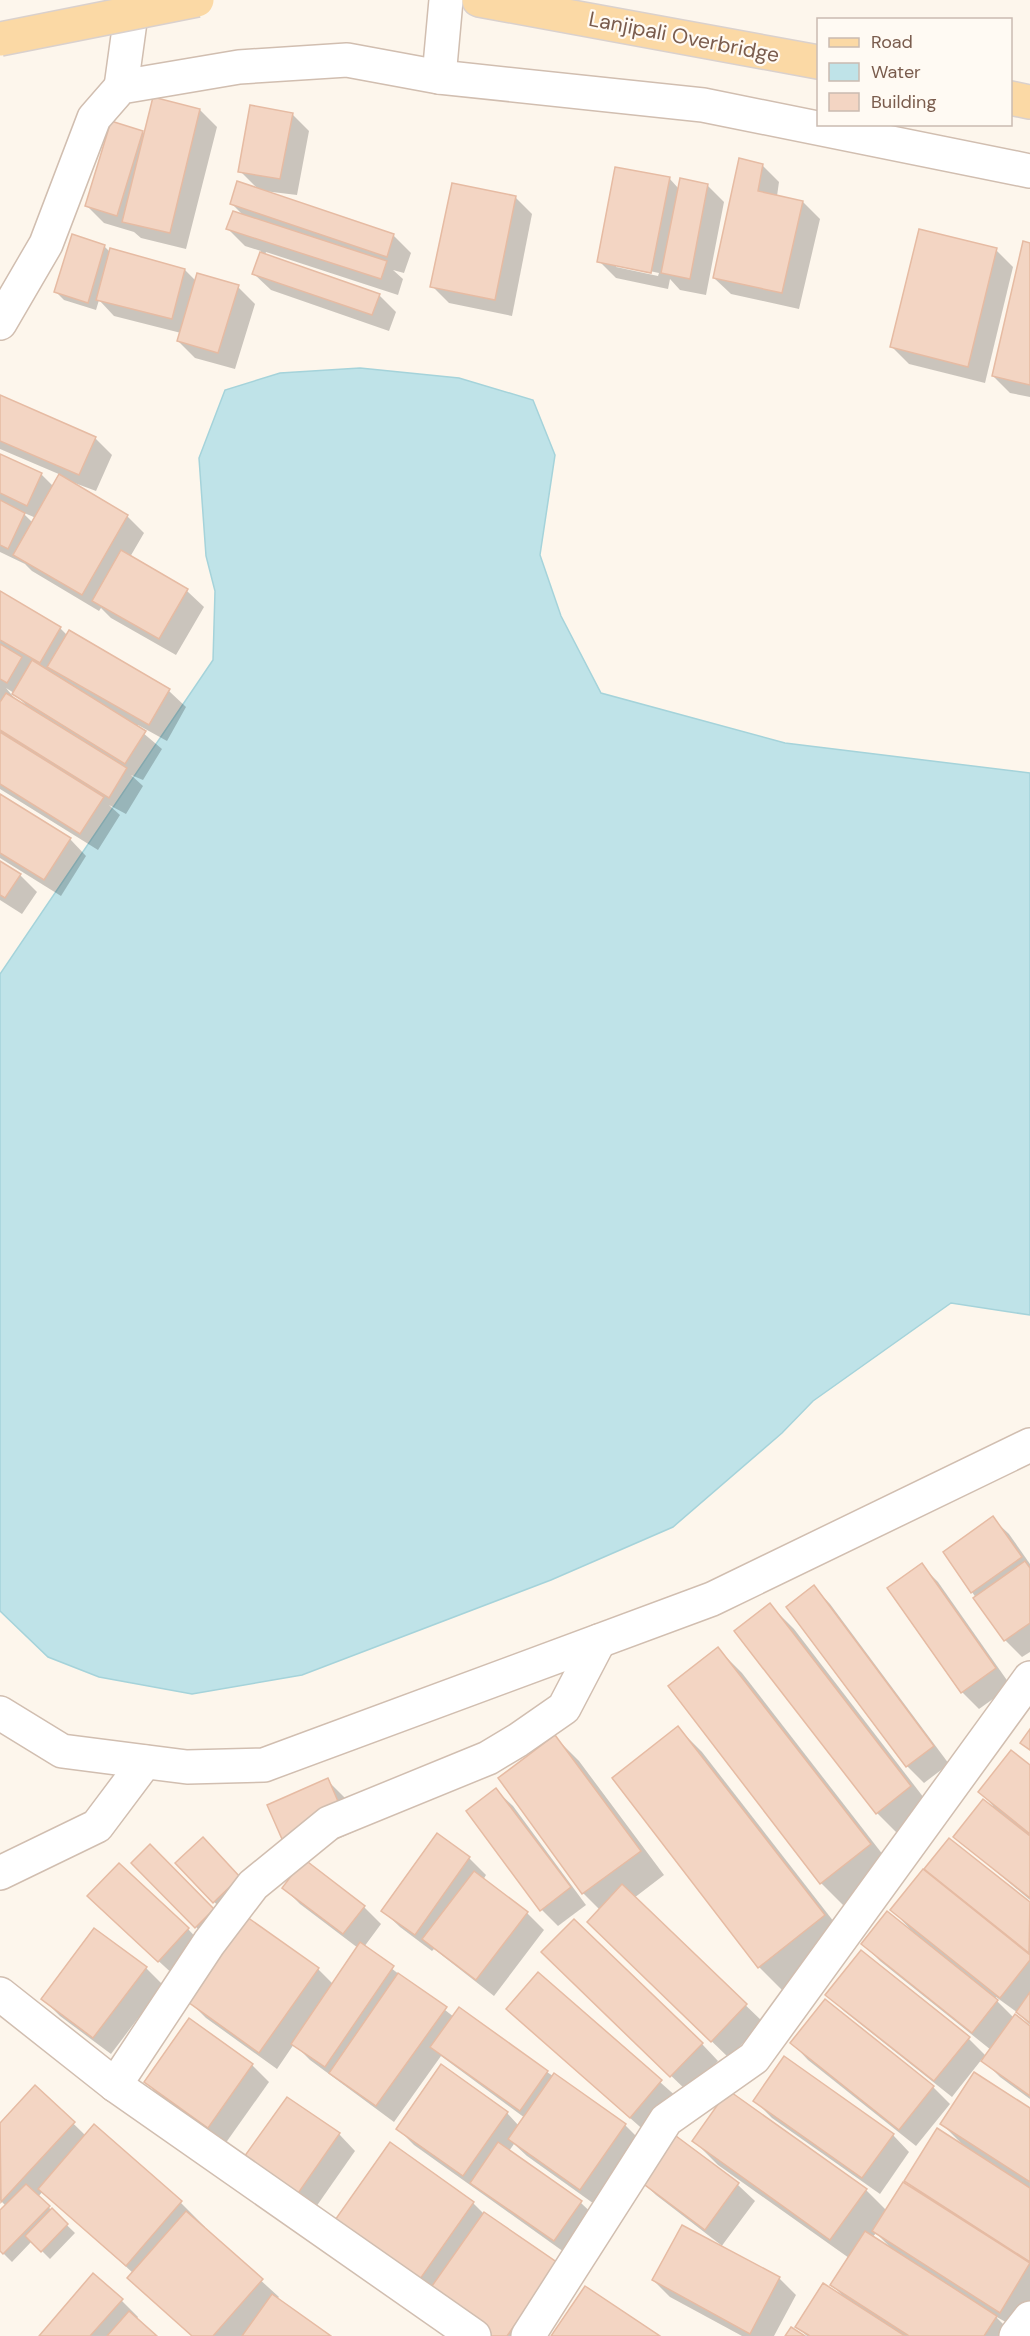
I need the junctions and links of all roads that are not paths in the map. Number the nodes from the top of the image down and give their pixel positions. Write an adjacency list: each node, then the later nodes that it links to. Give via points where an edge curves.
1 (134, 0): 8 (street)
2 (197, 0): 5 (main road, bridge)
3 (446, 0): 7 (street)
4 (479, 0): 6 (main road, Lanjipali Overbridge)
5 (0, 39)
6 (817, 62)
7 (439, 77): 8 (street, via 347,60 239,67); 11 (street, via 704,105)
8 (121, 87): 12 (street, via 94,118 46,244)
9 (1012, 98): 10 (main road)
10 (1030, 102)
11 (1030, 171)
12 (0, 323)
13 (1030, 1445): 14 (street, via 712,1599)
14 (599, 1641): 17 (street, via 264,1765 187,1767); 20 (street, via 564,1707 528,1734 488,1758 329,1823 253,1885 209,1943)
15 (1030, 1678): 23 (street, via 754,2058 666,2120)
16 (0, 1713): 17 (street, via 62,1751)
17 (145, 1762): 18 (street, via 97,1826)
18 (0, 1873)
19 (0, 1994): 20 (street)
20 (115, 2085): 22 (street)
21 (1030, 2318): 24 (street)
22 (474, 2336)
23 (528, 2336)
24 (1016, 2336)

